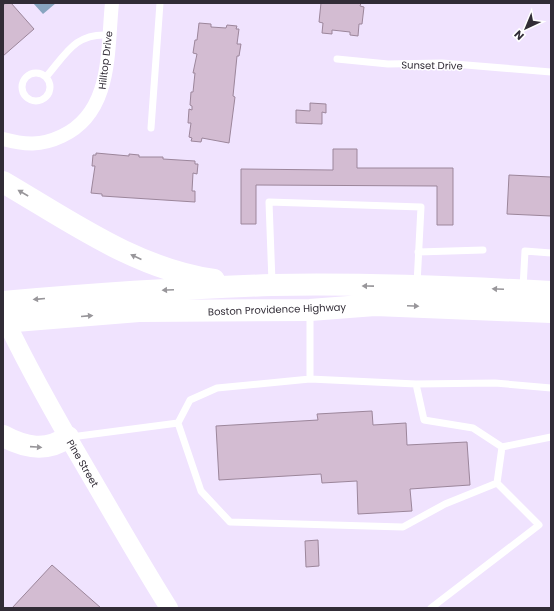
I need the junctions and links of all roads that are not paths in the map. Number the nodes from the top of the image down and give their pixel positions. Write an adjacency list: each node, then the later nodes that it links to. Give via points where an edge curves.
1 (112, 3): 3 (street, Hilltop Drive)
2 (160, 3): 7 (lane)
3 (108, 35): 6 (lane, via 92,34 80,40); 8 (street, Hilltop Drive, via 100,95 94,110 87,118 66,134 50,141 24,144)
4 (337, 59): 5 (lane, Sunset Drive, via 396,64 442,63)
5 (551, 72)
6 (46, 77): 6 (lane, via 37,73 25,78 22,91 28,98 37,101 46,98 50,89)
7 (150, 128)
8 (3, 139)
9 (3, 182): 13 (main road, one-way to 9, via 200,278 137,258)
10 (483, 250): 11 (lane)
11 (418, 252): 13 (lane, via 421,207 269,202); 14 (lane)
12 (551, 253): 15 (lane, via 525,251)
13 (264, 286): 14 (main road, one-way to 13); 19 (main road, one-way to 19, via 140,292)
14 (416, 286): 15 (main road, one-way to 14)
15 (522, 290): 16 (main road)
16 (551, 292)
17 (310, 310): 18 (main road, Boston Providence Highway, one-way to 18, via 375,305); 19 (main road, Boston Providence Highway, one-way to 17); 20 (lane)
18 (551, 312)
19 (4, 315): 25 (street, Pine Street, via 25,363)
20 (310, 379): 21 (lane); 23 (lane, via 217,388 190,400)
21 (416, 384): 22 (lane, via 495,383); 27 (lane, via 424,420 473,428)
22 (551, 388)
23 (178, 423): 25 (lane); 28 (lane, via 202,491 230,522 403,527 445,504)
24 (3, 436): 25 (main road, one-way to 25, via 36,448 49,446)
25 (68, 437): 29 (street, Pine Street)
26 (551, 437): 27 (lane)
27 (502, 447): 28 (lane)
28 (497, 483): 30 (lane, via 539,525)
29 (169, 608)
30 (431, 608)

